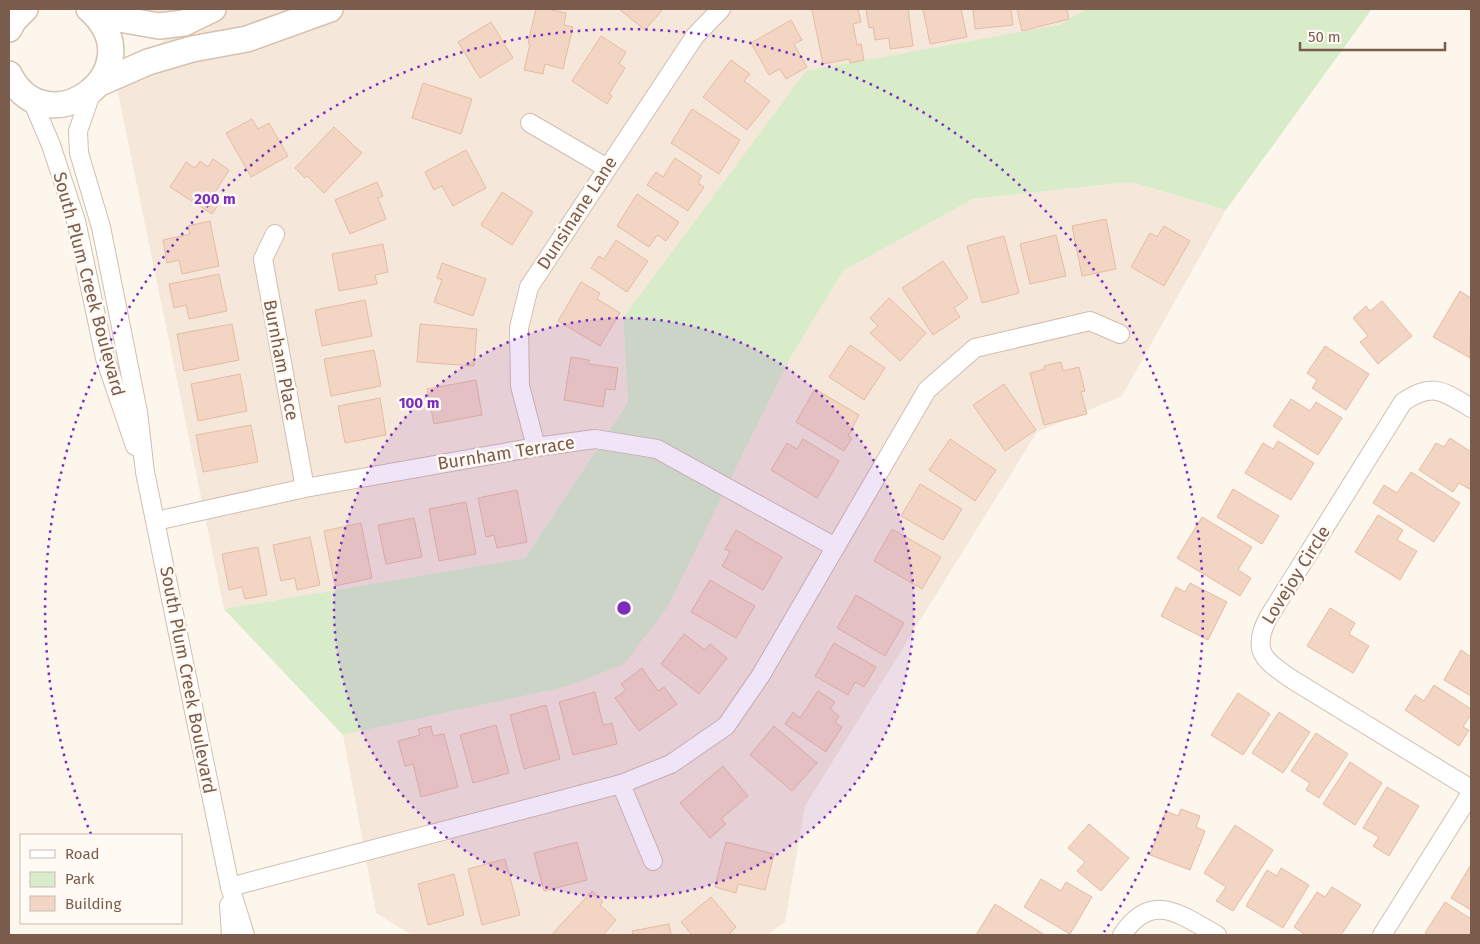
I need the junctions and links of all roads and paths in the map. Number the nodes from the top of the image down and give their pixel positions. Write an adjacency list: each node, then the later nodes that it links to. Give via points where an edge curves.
1 (213, 9): 4 (main road, via 184,22 159,26)
2 (330, 9): 5 (main road, via 248,39 192,49 148,62)
3 (721, 9): 8 (street, Dunsinane Lane, via 694,36)
4 (92, 12): 5 (main road, via 102,23 110,43 109,64)
5 (96, 87): 6 (main road, via 78,100 62,104 51,104); 13 (street, South Plum Creek Boulevard, via 78,131 79,153 103,236 138,412)
6 (17, 88): 13 (street, South Plum Creek Boulevard, via 51,145 76,221 105,358)
7 (530, 123): 8 (street)
8 (607, 168): 12 (street, Dunsinane Lane, via 529,287 519,328 520,386)
9 (275, 234): 14 (street, Burnham Place, via 263,260)
10 (1120, 334): 16 (street, via 1090,321 975,348 927,390)
11 (1471, 408): 18 (street, Lovejoy Circle, via 1449,394 1433,390 1417,393 1403,402 1268,618 1261,632 1260,648 1268,663 1293,680)
12 (536, 447): 14 (street, Burnham Terrace); 16 (street, Burnham Terrace, via 595,439 657,449)
13 (145, 472): 15 (street, South Plum Creek Boulevard)
14 (305, 488): 15 (street, Burnham Terrace)
15 (156, 521): 21 (street, South Plum Creek Boulevard)
16 (835, 548): 17 (street, via 761,675 726,726 671,764)
17 (621, 784): 20 (street); 21 (street)
18 (1471, 789)
19 (1471, 793): 26 (street)
20 (652, 861)
21 (230, 887): 22 (street, South Plum Creek Boulevard); 23 (street, South Plum Creek Boulevard)
22 (231, 935)
23 (245, 935)
24 (1122, 935): 25 (street, via 1144,912 1163,909 1176,912)
25 (1217, 935)
26 (1382, 935)

